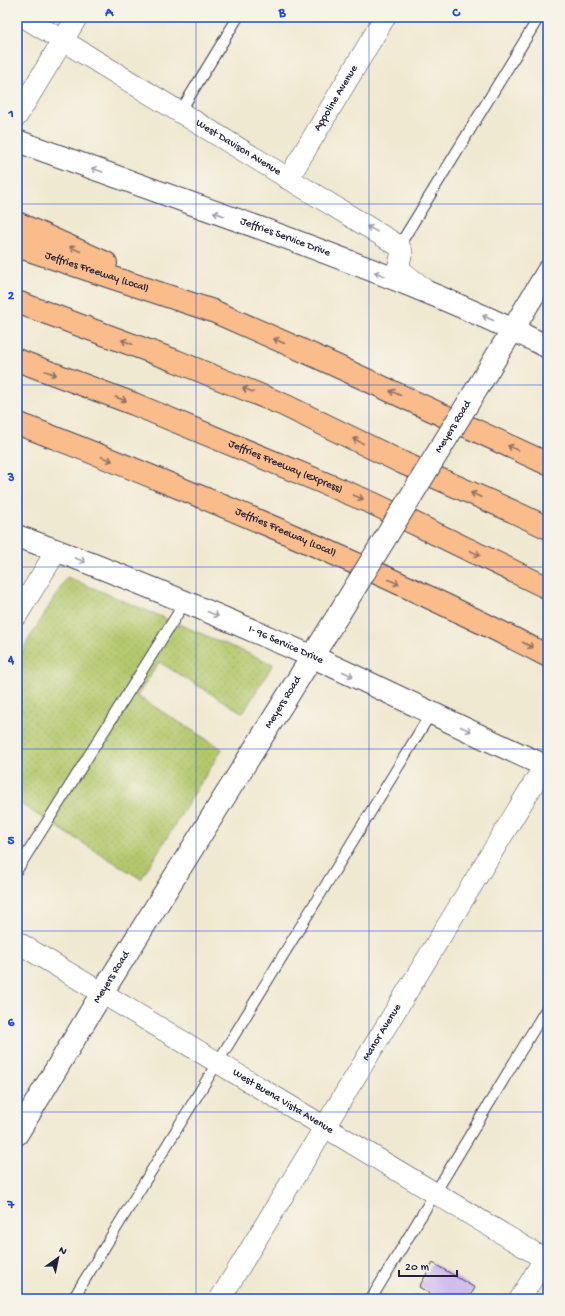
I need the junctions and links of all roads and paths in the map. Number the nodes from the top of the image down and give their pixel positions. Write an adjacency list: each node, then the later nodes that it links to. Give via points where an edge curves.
1 (24, 17): 6 (street, West Davison Avenue)
2 (77, 17): 6 (street)
3 (238, 17): 7 (lane)
4 (385, 17): 10 (street, Appoline Avenue)
5 (539, 17): 13 (lane)
6 (63, 41): 7 (street, West Davison Avenue); 8 (street)
7 (180, 112): 10 (street, West Davison Avenue)
8 (17, 116)
9 (17, 141): 15 (street, Jeffries Service Drive, one-way to 9)
10 (288, 178): 13 (street, West Davison Avenue, one-way to 10)
11 (17, 223): 17 (highway, one-way to 11)
12 (17, 246): 17 (highway, Jeffries Freeway (Local))
13 (399, 246): 15 (street, via 402,252 398,268)
14 (548, 271): 18 (street, Meyers Road)
15 (430, 293): 18 (street, Jeffries Service Drive, one-way to 15)
16 (17, 302): 25 (highway, one-way to 16, via 403,463 284,405 176,361)
17 (213, 311): 24 (highway, Jeffries Freeway (Local), one-way to 17)
18 (513, 329): 19 (street, Jeffries Service Drive); 32 (street, Meyers Road, bridge)
19 (548, 347)
20 (17, 360): 28 (highway, Jeffries Freeway (Express), one-way to 28, via 134,404 358,498)
21 (17, 423): 23 (highway, Jeffries Freeway (Local))
22 (17, 437): 23 (highway)
23 (71, 444): 31 (highway, Jeffries Freeway (Local), one-way to 31, via 328,551)
24 (548, 464)
25 (548, 528)
26 (17, 536): 27 (street, I- 96 Service Drive)
27 (57, 550): 29 (street, I- 96 Service Drive, one-way to 29); 30 (street)
28 (548, 588)
29 (185, 602): 32 (street, I- 96 Service Drive, one-way to 32); 35 (lane)
30 (17, 615)
31 (548, 656)
32 (313, 657): 33 (street, I- 96 Service Drive, one-way to 33); 37 (street, Meyers Road)
33 (431, 713): 34 (street, I- 96 Service Drive, one-way to 34); 39 (lane)
34 (546, 766): 40 (street, Manor Avenue)
35 (17, 870)
36 (17, 942): 37 (street, West Buena Vista Avenue)
37 (102, 993): 39 (street, West Buena Vista Avenue); 41 (street, Meyers Road)
38 (548, 1006): 42 (lane)
39 (217, 1062): 40 (street, West Buena Vista Avenue); 44 (lane)
40 (324, 1127): 42 (street, West Buena Vista Avenue); 45 (street, Manor Avenue)
41 (17, 1134)
42 (435, 1193): 43 (street, West Buena Vista Avenue); 46 (lane)
43 (547, 1258): 47 (street)
44 (73, 1299)
45 (220, 1299)
46 (371, 1299)
47 (520, 1299)

